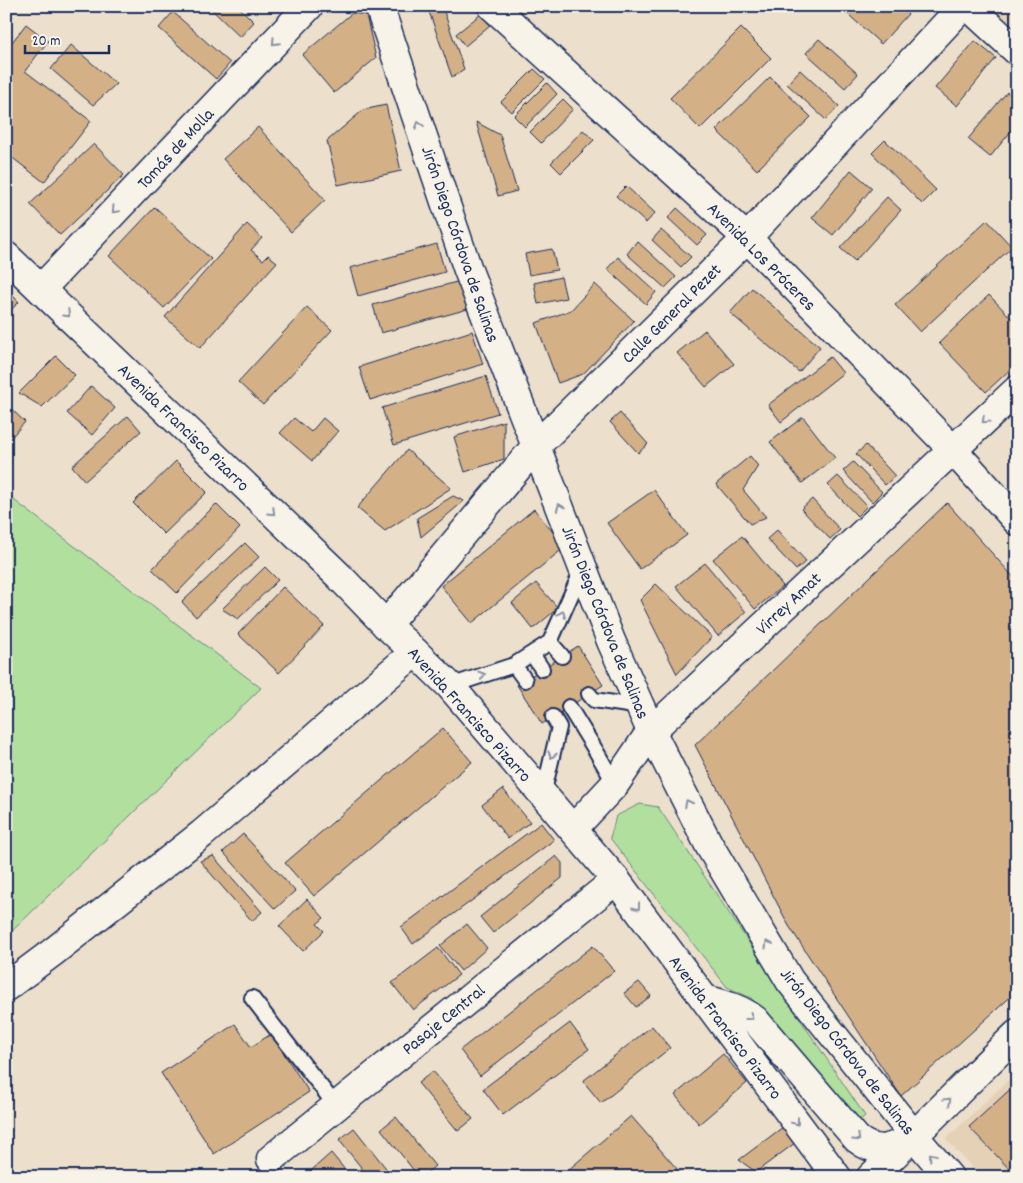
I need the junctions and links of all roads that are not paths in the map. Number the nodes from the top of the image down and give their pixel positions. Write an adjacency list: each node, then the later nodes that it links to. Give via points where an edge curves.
1 (308, 6): 9 (street, Tomás de Molla, one-way to 9)
2 (380, 6): 11 (street, Jirón Diego Córdova de Salinas, one-way to 2, via 468,270)
3 (492, 6): 7 (street, Avenida Los Próceres)
4 (962, 6): 7 (street, Calle General Pezet)
5 (968, 6): 6 (street)
6 (1017, 51)
7 (747, 238): 11 (street, Calle General Pezet); 12 (street, Avenida Los Próceres)
8 (6, 256): 9 (street, Avenida Francisco Pizarro)
9 (41, 289): 15 (street, Avenida Francisco Pizarro, one-way to 15)
10 (1017, 390): 12 (street, Virrey Amat, one-way to 12)
11 (536, 446): 14 (street, Jirón Diego Córdova de Salinas, one-way to 11); 15 (street, Calle General Pezet)
12 (953, 450): 13 (street, Avenida Los Próceres); 25 (street, Virrey Amat)
13 (1017, 521)
14 (583, 568): 16 (lane, one-way to 14); 25 (street, Jirón Diego Córdova de Salinas)
15 (386, 625): 17 (street, Avenida Francisco Pizarro)
16 (550, 642): 18 (lane); 19 (lane)
17 (416, 652): 23 (street, Avenida Francisco Pizarro); 30 (street, via 202,834)
18 (532, 654): 20 (lane); 21 (lane)
19 (562, 656)
20 (514, 665): 22 (lane); 23 (lane, one-way to 20)
21 (542, 669)
22 (525, 680)
23 (450, 686): 27 (street, Avenida Francisco Pizarro)
24 (572, 711): 25 (lane, via 591,697); 26 (lane); 27 (lane, one-way to 27, via 556,722)
25 (646, 719): 26 (street, Virrey Amat); 35 (street, Jirón Diego Córdova de Salinas, one-way to 25, via 790,981 709,845)
26 (615, 784): 28 (street, Virrey Amat)
27 (543, 794): 28 (street, Avenida Francisco Pizarro)
28 (573, 828): 29 (street, Avenida Francisco Pizarro)
29 (616, 880): 32 (street, Avenida Francisco Pizarro, one-way to 32); 34 (street, Pasaje Central)
30 (6, 987)
31 (252, 998): 34 (lane)
32 (705, 999): 35 (street, one-way to 35, via 733,1007 755,1020 865,1145 888,1148); 37 (street, Avenida Francisco Pizarro, one-way to 37)
33 (1017, 1034): 35 (street, one-way to 33)
34 (336, 1106): 36 (street, Pasaje Central)
35 (914, 1136): 38 (street); 39 (street, Jirón Diego Córdova de Salinas, one-way to 35)
36 (271, 1159)
37 (837, 1177)
38 (871, 1177)
39 (949, 1177)

